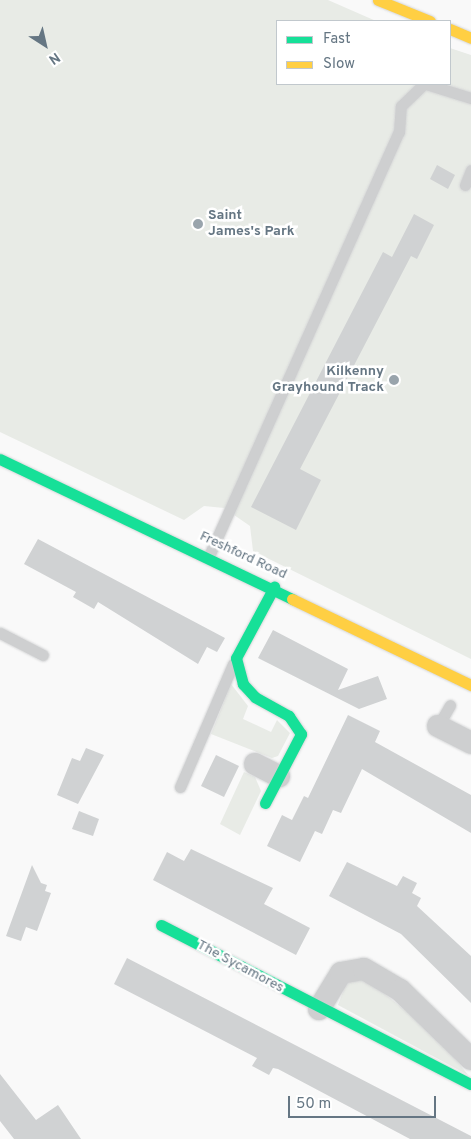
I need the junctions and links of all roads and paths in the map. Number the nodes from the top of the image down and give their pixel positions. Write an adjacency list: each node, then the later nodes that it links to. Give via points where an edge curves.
1 (378, 0): 2 (street)
2 (428, 20)
3 (451, 29): 4 (street)
4 (471, 38)
5 (424, 85): 11 (lane, via 401,106 399,132)
6 (428, 85): 7 (lane)
7 (471, 98)
8 (471, 170): 9 (lane)
9 (466, 185)
10 (0, 458): 11 (street, Freshford Road)
11 (208, 558): 12 (street, Freshford Road)
12 (274, 587): 15 (street, via 238,647); 16 (street, Freshford Road)
13 (0, 633): 14 (lane)
14 (43, 655)
15 (236, 658): 21 (street, via 243,684 254,697 298,725 300,734); 22 (lane)
16 (471, 685)
17 (450, 705): 18 (lane)
18 (438, 726): 19 (street)
19 (471, 743)
20 (256, 764): 21 (street)
21 (279, 776): 23 (street)
22 (180, 787)
23 (266, 803)
24 (161, 925): 25 (street, The Sycamores)
25 (319, 1009): 26 (street, via 341,973 364,969 400,990); 27 (street, The Sycamores)
26 (471, 1059)
27 (471, 1084)

